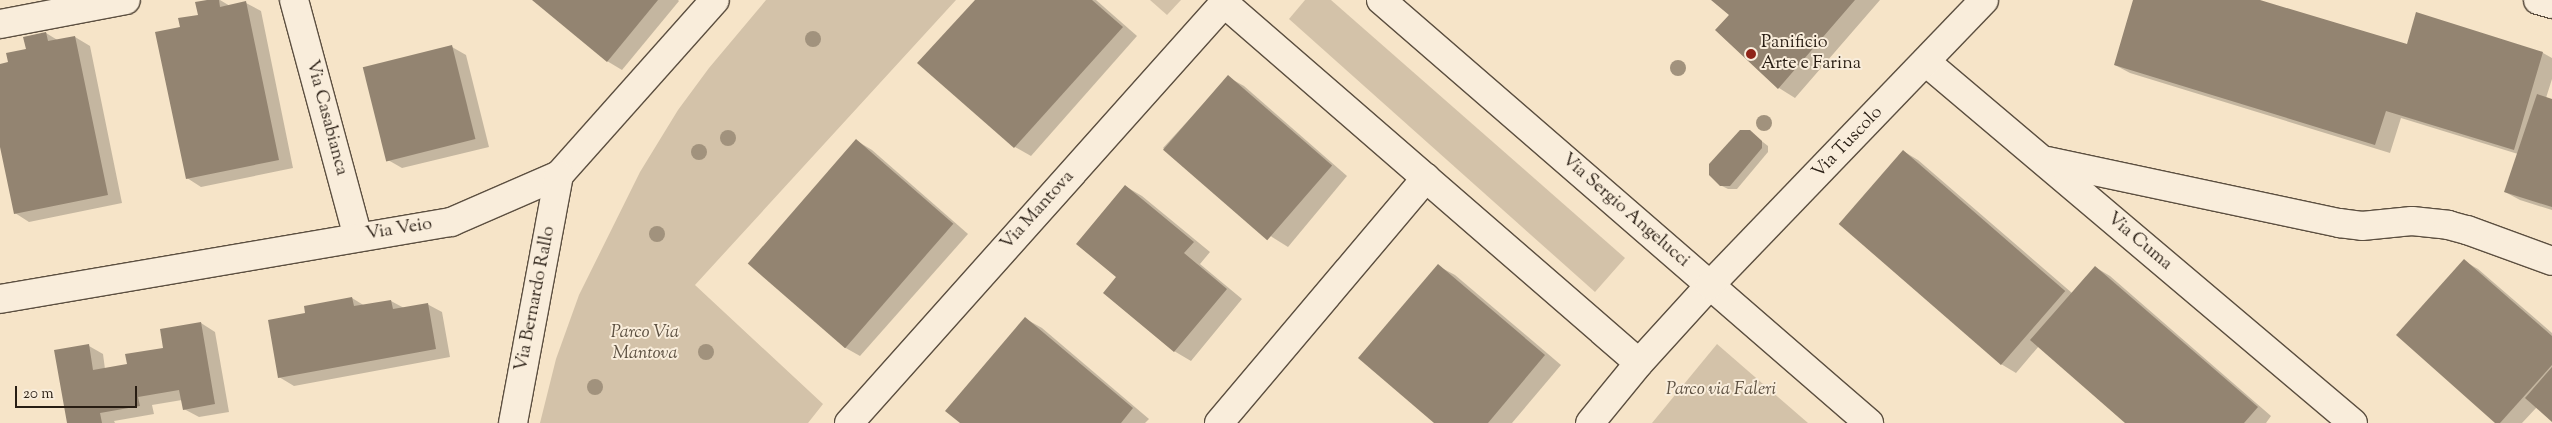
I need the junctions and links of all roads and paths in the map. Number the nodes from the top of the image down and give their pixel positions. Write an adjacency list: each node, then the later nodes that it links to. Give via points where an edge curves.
1 (126, 0): 9 (street)
2 (294, 0): 14 (street, Via Casabianca)
3 (715, 0): 12 (street, Via Veio)
4 (1381, 0): 16 (street, Via Sergio Angelucci)
5 (1984, 0): 10 (street, Via Tuscolo)
6 (2538, 0): 8 (street)
7 (1226, 1): 13 (street); 20 (street, Via Mantova)
8 (2552, 4)
9 (0, 24)
10 (1926, 62): 11 (street, Via Cuma); 16 (street, Via Tuscolo)
11 (2042, 160): 15 (street, via 2339,223 2362,226 2412,221 2448,225); 24 (street, Via Cuma)
12 (559, 176): 14 (street, Via Veio, via 451,222); 19 (street, Via Bernardo Rallo)
13 (1426, 178): 18 (street); 21 (street)
14 (358, 237): 17 (street, Via Veio)
15 (2552, 261)
16 (1710, 285): 18 (street, Via Tuscolo); 23 (street, Via Sergio Angelucci)
17 (0, 299)
18 (1639, 363): 22 (street, Via Tuscolo)
19 (513, 423)
20 (849, 423)
21 (1219, 423)
22 (1590, 423)
23 (1869, 423)
24 (2352, 423)

